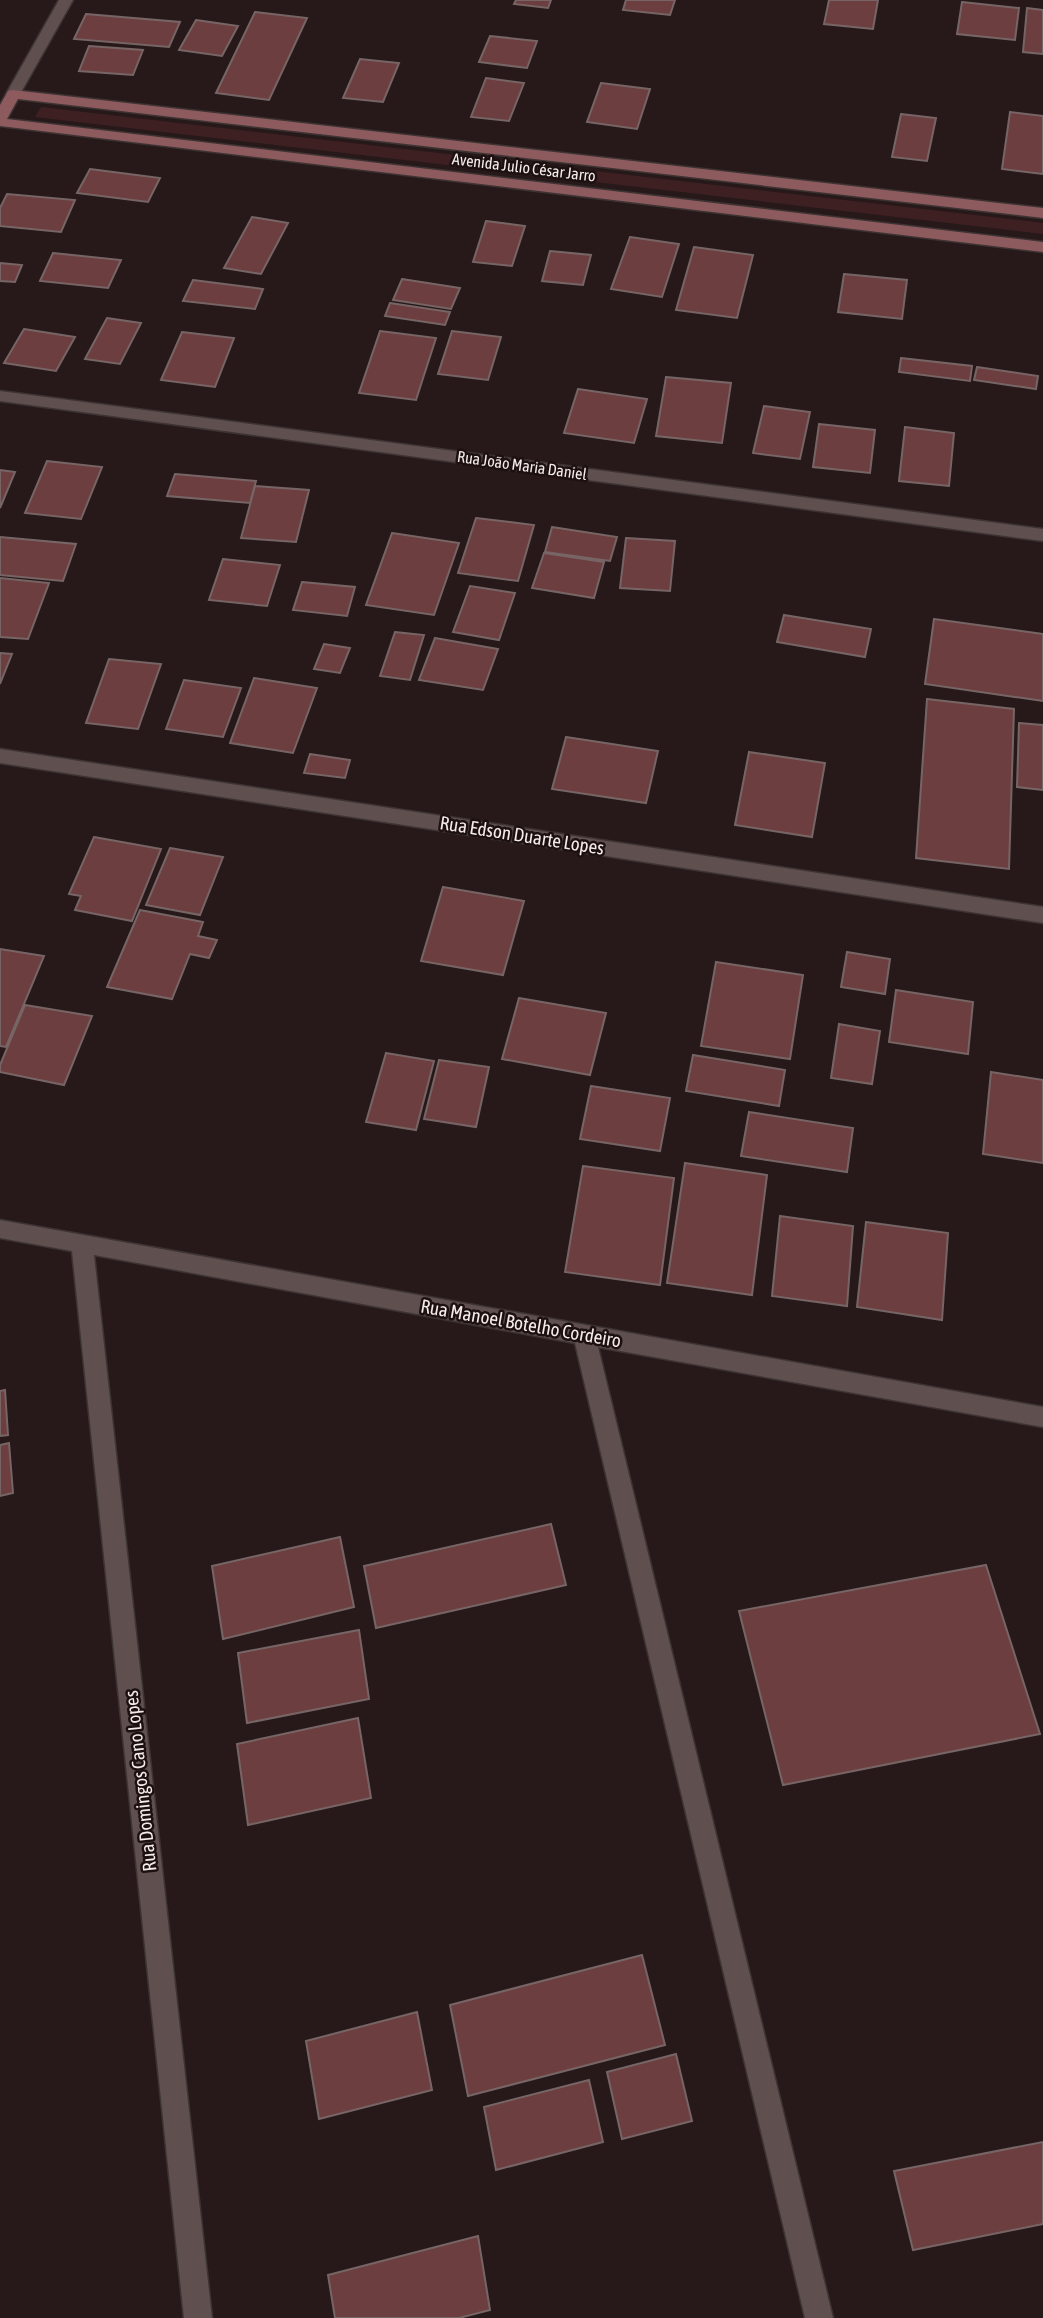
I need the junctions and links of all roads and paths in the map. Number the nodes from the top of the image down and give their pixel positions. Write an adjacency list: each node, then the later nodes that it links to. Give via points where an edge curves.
1 (66, 0): 2 (street)
2 (13, 94): 3 (street); 4 (street, Avenida Julio César Jarro)
3 (0, 120): 5 (street, Avenida Julio César Jarro)
4 (1043, 213)
5 (1043, 247)
6 (0, 396): 7 (street, Rua João Maria Daniel)
7 (1043, 535)
8 (0, 756): 9 (street, Rua Edson Duarte Lopes)
9 (1043, 915)
10 (0, 1229): 11 (street, Rua Manoel Botelho Cordeiro)
11 (82, 1244): 12 (street, Rua Manoel Botelho Cordeiro); 14 (street, Rua Domingos Cano Lopes)
12 (584, 1335): 13 (street, Rua Manoel Botelho Cordeiro); 15 (street)
13 (1043, 1417)
14 (198, 2318)
15 (819, 2318)

